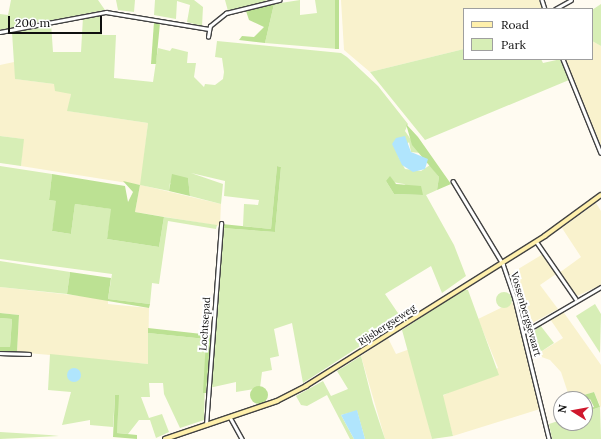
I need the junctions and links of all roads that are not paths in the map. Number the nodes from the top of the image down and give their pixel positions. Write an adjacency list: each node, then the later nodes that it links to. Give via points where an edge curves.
1 (279, 0): 4 (street, via 226,13)
2 (571, 0): 3 (street)
3 (557, 8)
4 (209, 29): 5 (street, via 106,12); 6 (street)
5 (0, 32)
6 (208, 37)
7 (563, 60): 8 (street)
8 (601, 152)
9 (453, 181): 13 (street, Vossenbergsevaart)
10 (601, 194): 12 (main road, Rijsbergseweg)
11 (221, 224): 20 (street, Lochtsepad)
12 (536, 242): 13 (main road, Rijsbergseweg); 15 (street)
13 (502, 262): 16 (street, Vossenbergsevaart); 19 (main road, Rijsbergseweg, via 306,386)
14 (601, 287): 15 (street)
15 (576, 299): 16 (street)
16 (524, 333): 23 (street, Vossenbergsevaart)
17 (0, 353): 18 (street)
18 (29, 354)
19 (230, 417): 20 (main road, Rijsbergseweg); 22 (street)
20 (206, 425): 21 (main road, Rijsbergseweg)
21 (166, 439)
22 (242, 439)
23 (549, 439)

